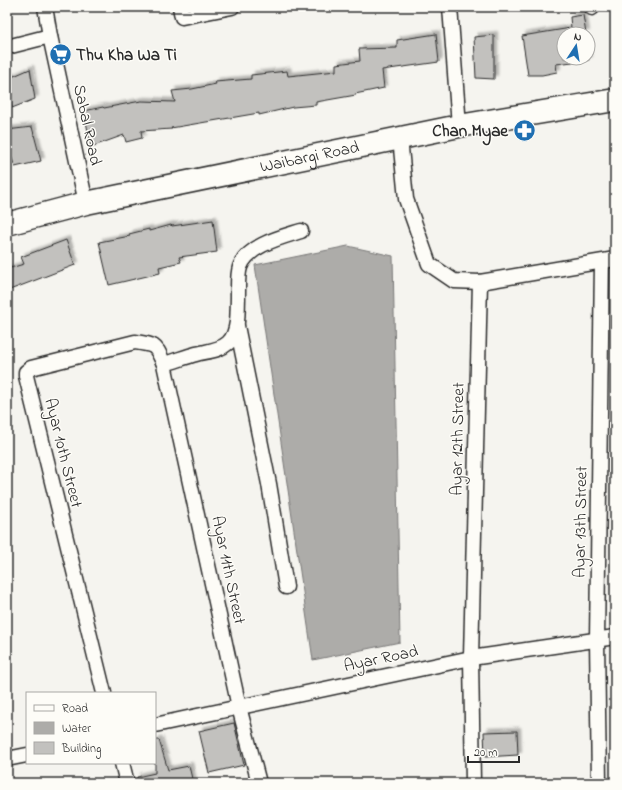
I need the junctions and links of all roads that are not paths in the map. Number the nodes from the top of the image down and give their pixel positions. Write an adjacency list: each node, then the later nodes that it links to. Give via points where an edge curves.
1 (45, 7): 5 (street, Sabal Road)
2 (180, 7): 3 (street, via 182,17)
3 (232, 7)
4 (450, 7): 8 (street)
5 (50, 36): 6 (street); 10 (street, Sabal Road)
6 (7, 48)
7 (615, 100): 8 (main road, Waibargi Road)
8 (459, 126): 9 (main road, Waibargi Road)
9 (400, 138): 10 (main road, Waibargi Road); 14 (street, via 406,199 429,264 454,281)
10 (86, 202): 11 (main road, Waibargi Road)
11 (7, 224)
12 (302, 231): 15 (street, via 270,241 245,258 238,276)
13 (609, 261): 14 (street); 19 (street, Ayar 13th Street)
14 (480, 282): 20 (street, Ayar 12th Street)
15 (236, 326): 16 (street, via 233,338 219,349); 17 (street)
16 (164, 364): 21 (street, Ayar 10th Street, via 154,346 135,342 31,368 26,372); 22 (street, Ayar 11th Street)
17 (286, 587)
18 (615, 637): 19 (street, Ayar Road)
19 (597, 640): 20 (street, Ayar Road); 30 (street, Ayar 13th Street)
20 (471, 658): 22 (street, Ayar Road); 29 (street, Ayar 12th Street)
21 (104, 692)
22 (239, 707): 23 (street, Ayar Road); 28 (street, Ayar 11th Street)
23 (156, 725)
24 (26, 754): 25 (street)
25 (7, 759)
26 (122, 764): 27 (street)
27 (126, 783)
28 (260, 783)
29 (474, 783)
30 (599, 783)

